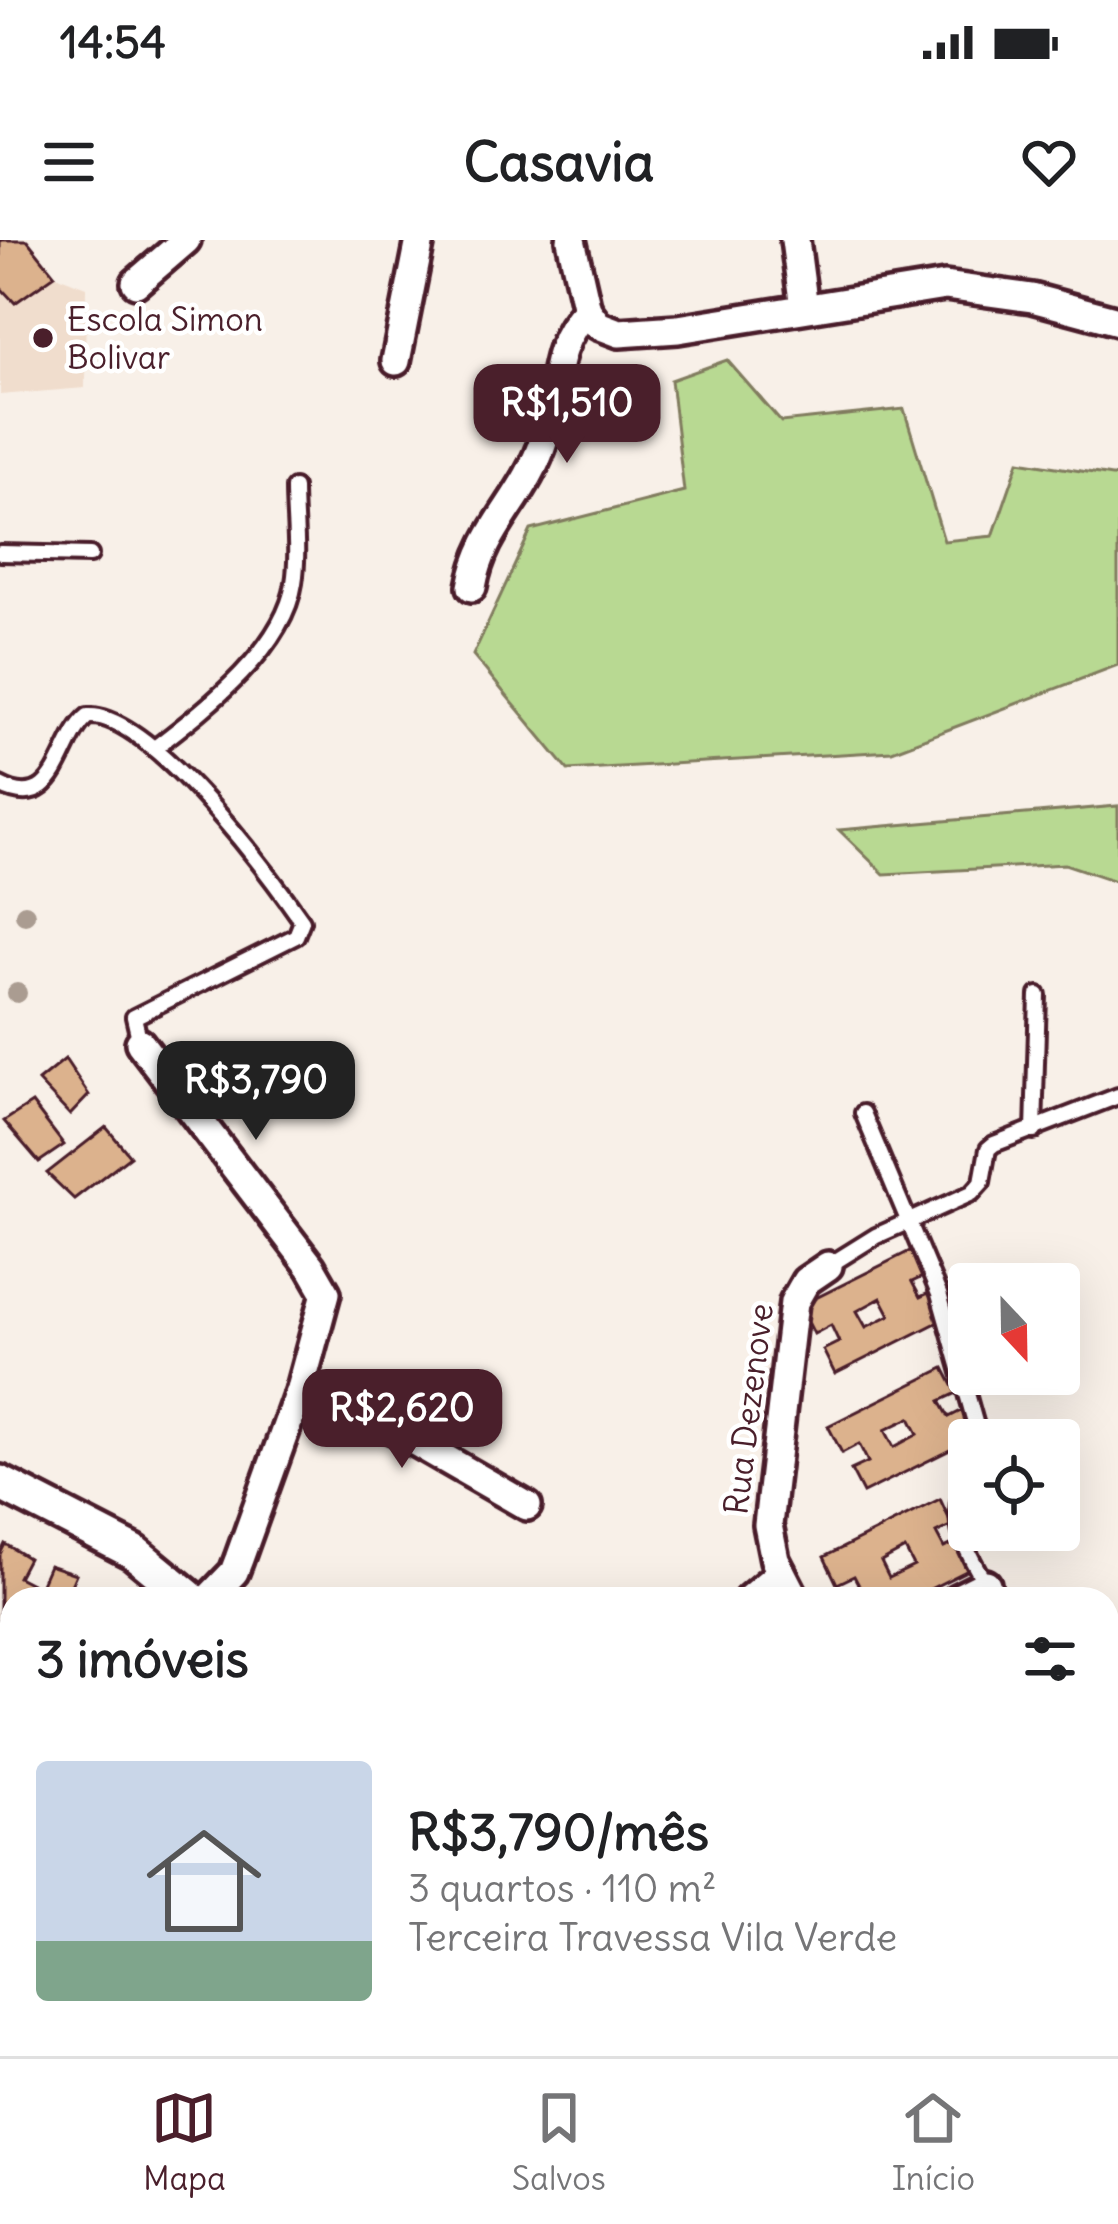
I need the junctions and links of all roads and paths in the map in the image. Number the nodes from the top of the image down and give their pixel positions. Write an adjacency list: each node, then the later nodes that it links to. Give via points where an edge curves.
1 (186, 240): 5 (street)
2 (420, 240): 9 (street)
3 (571, 240): 7 (street)
4 (795, 240): 6 (street)
5 (136, 283)
6 (804, 308): 7 (street, via 640,335 598,325); 8 (street, via 966,286)
7 (586, 310): 13 (street, via 565,336 544,438 520,494 485,538)
8 (1118, 321)
9 (396, 361)
10 (294, 488): 14 (lane, via 295,579 280,622 211,707)
11 (0, 553): 12 (lane)
12 (90, 555)
13 (472, 587)
14 (156, 747): 15 (lane, via 113,718 88,716 40,789 25,794); 17 (lane, via 279,887 302,926 140,1013)
15 (0, 785)
16 (1038, 995): 20 (lane)
17 (140, 1043): 23 (street, via 322,1281 325,1304)
18 (1118, 1096): 20 (lane)
19 (863, 1113): 21 (lane)
20 (1034, 1132): 21 (lane, via 988,1149 972,1193)
21 (909, 1220): 22 (lane); 24 (lane)
22 (828, 1266): 28 (street, Rua Dezenove, via 794,1302 769,1504)
23 (300, 1389): 26 (street, via 395,1430); 30 (street, via 234,1572)
24 (974, 1419)
25 (0, 1483): 29 (street, via 134,1552)
26 (527, 1506)
27 (972, 1551): 33 (lane)
28 (781, 1572): 31 (street); 32 (street, Rua Dezenove)
29 (176, 1587)
30 (220, 1587)
31 (763, 1587)
32 (789, 1587)
33 (988, 1587)

